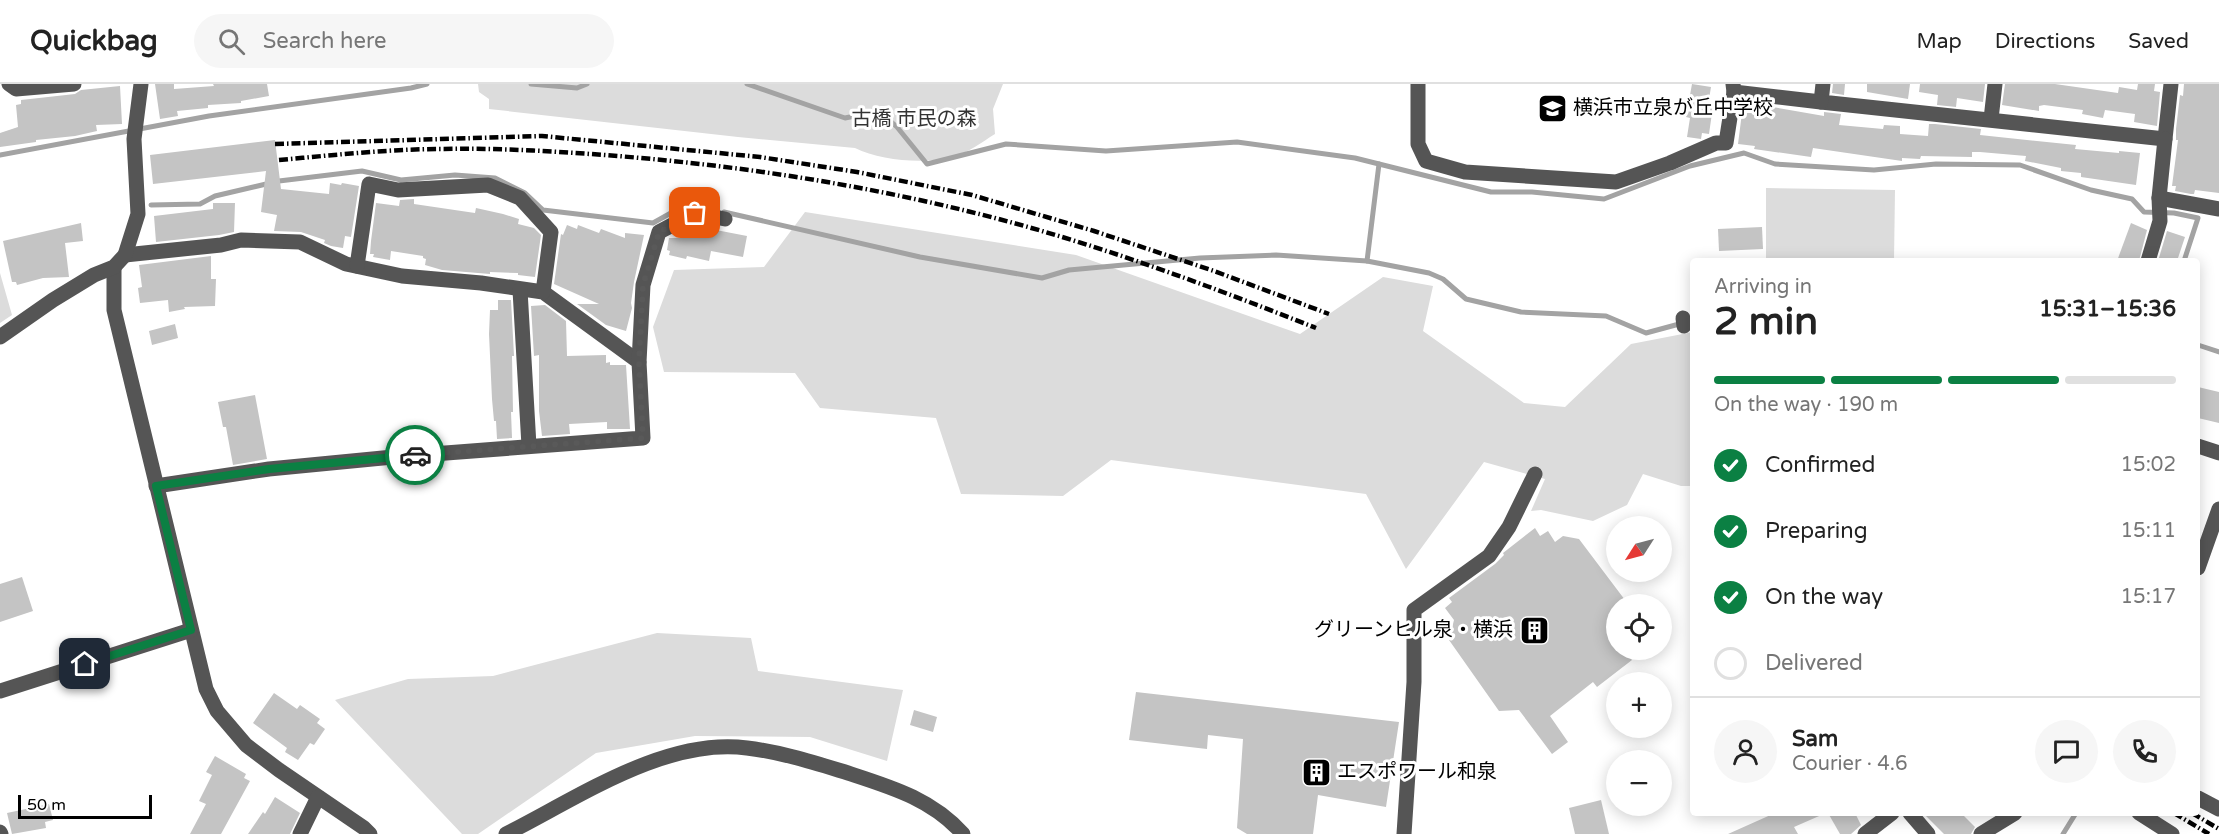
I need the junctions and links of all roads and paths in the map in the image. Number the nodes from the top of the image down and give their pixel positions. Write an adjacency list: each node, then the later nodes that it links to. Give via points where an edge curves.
1 (9, 84): 2 (street, via 16,89)
2 (74, 84)
3 (141, 84): 16 (street, via 134,139 138,214)
4 (1418, 84): 8 (street, via 1418,144 1426,161 1464,172 1616,182 1716,143 1726,143)
5 (1823, 84): 9 (street)
6 (1995, 84): 10 (street)
7 (2171, 84): 11 (street)
8 (1733, 88): 9 (street)
9 (1821, 102): 10 (street)
10 (1991, 119): 11 (street)
11 (2165, 139): 12 (street)
12 (2159, 198): 13 (street); 15 (street, via 2160,221)
13 (2219, 209)
14 (725, 219): 21 (street, via 695,213 659,232 643,285)
15 (2149, 258)
16 (119, 261): 17 (street, via 240,240 262,240 300,242); 20 (street); 26 (street, via 114,310)
17 (357, 266): 18 (street, via 402,276); 19 (street, via 369,184 398,190 488,185 520,198 551,232)
18 (520, 290): 19 (street); 22 (street)
19 (543, 292): 21 (street)
20 (0, 337)
21 (639, 362): 22 (street, via 643,438)
22 (529, 446): 26 (street, via 269,469)
23 (2200, 447): 24 (street)
24 (2219, 453)
25 (1535, 474): 42 (street, via 1509,527 1489,556 1414,610 1414,682)
26 (156, 486): 29 (street)
27 (2219, 509): 28 (street)
28 (2200, 562)
29 (191, 630): 30 (street); 31 (street, via 206,689 231,730 261,758)
30 (0, 691)
31 (318, 796): 38 (street); 39 (street)
32 (2200, 799): 33 (street)
33 (2219, 810)
34 (1888, 816): 43 (street)
35 (1913, 816): 44 (street)
36 (2009, 816): 45 (street)
37 (2144, 816): 46 (street)
38 (300, 834)
39 (370, 834)
40 (506, 834): 41 (street, via 623,772 695,751 730,747 798,758 922,800)
41 (963, 834)
42 (1404, 834)
43 (1865, 834)
44 (1928, 834)
45 (1981, 834)
46 (2172, 834)

